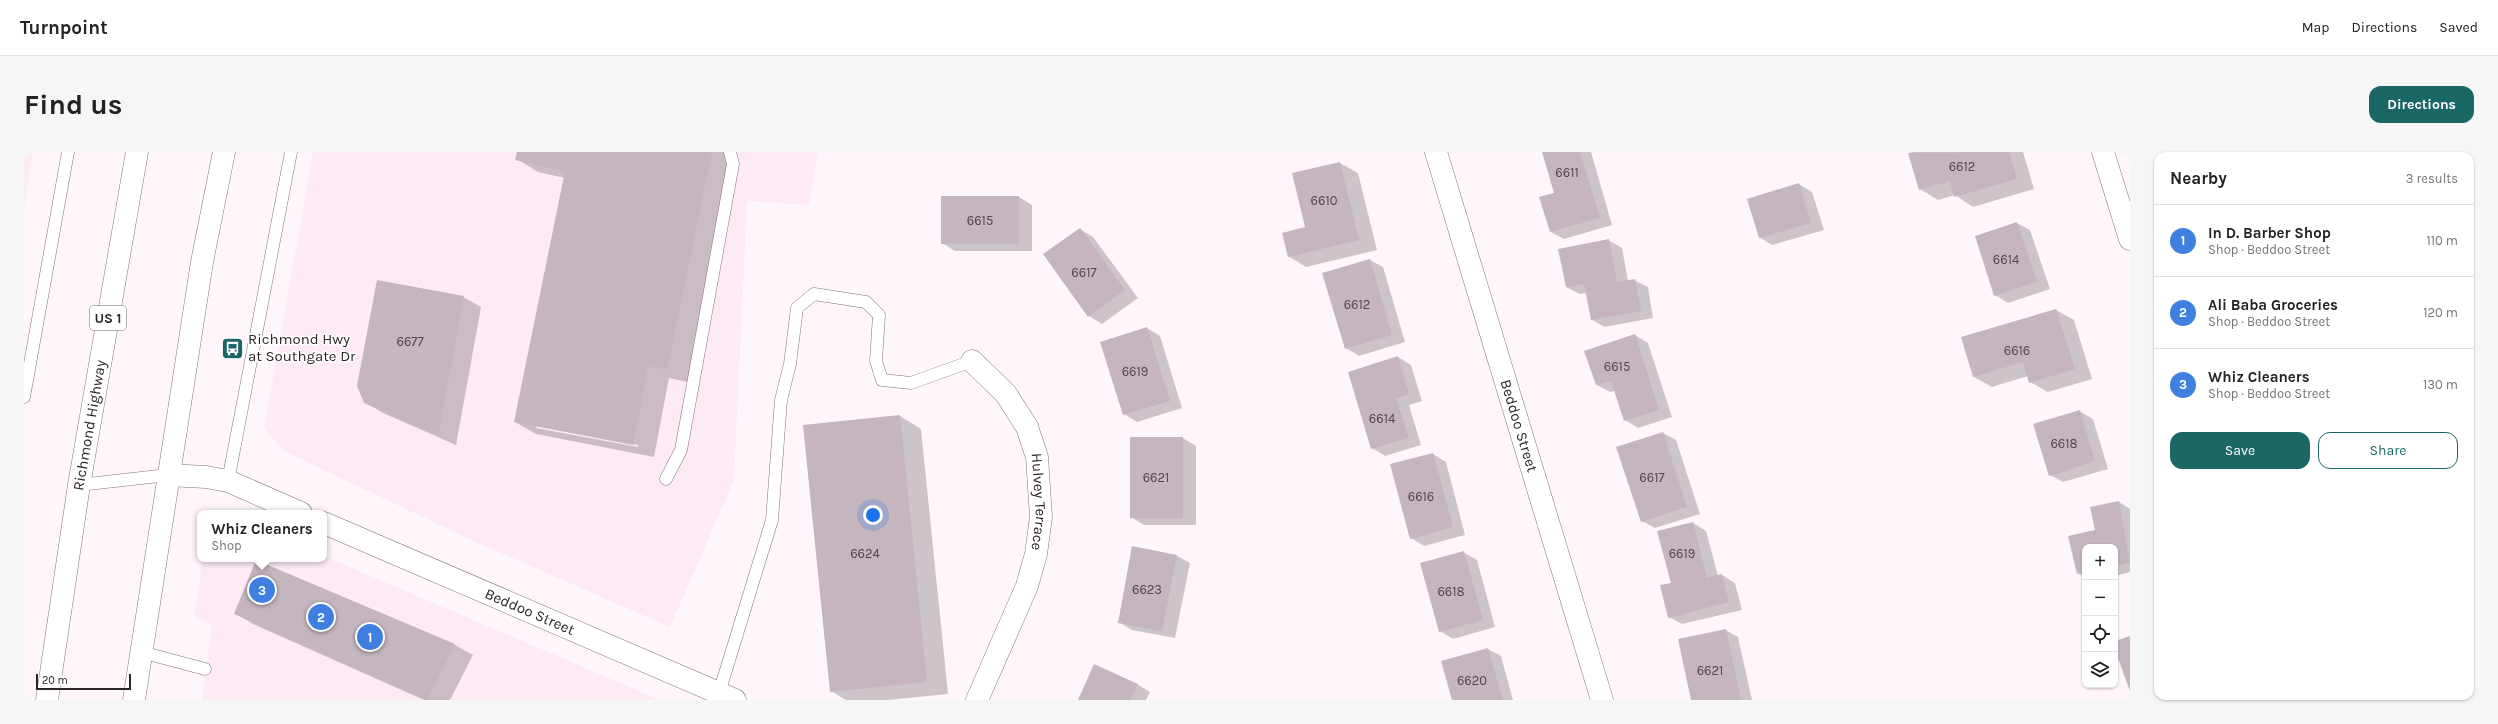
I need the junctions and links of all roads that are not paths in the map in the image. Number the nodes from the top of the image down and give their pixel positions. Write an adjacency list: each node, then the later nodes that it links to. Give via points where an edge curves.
1 (68, 152): 10 (lane)
2 (137, 152): 14 (main road, Richmond Highway / US 1)
3 (224, 152): 11 (main road, via 202,262)
4 (291, 152): 13 (lane)
5 (730, 152): 12 (lane, via 733,164 681,450)
6 (1436, 152): 23 (main road, Beddoo Street)
7 (2103, 152): 8 (main road)
8 (2130, 239)
9 (972, 360): 19 (lane, via 911,383 882,380 876,360 879,315 866,302 814,294 797,308 790,364 781,400 772,520 740,629); 22 (main road, Hulvey Terrace, via 1006,394 1027,427 1037,457 1041,517 1036,554 1027,586)
10 (24, 397)
11 (168, 474): 13 (main road); 14 (lane); 17 (main road)
12 (666, 479)
13 (228, 481): 15 (main road)
14 (79, 485): 20 (main road, Richmond Highway / US 1)
15 (295, 510)
16 (327, 524): 19 (main road, Beddoo Street)
17 (141, 652): 18 (lane); 21 (main road)
18 (205, 669)
19 (727, 696)
20 (47, 700)
21 (134, 700)
22 (977, 700)
23 (1602, 700)

